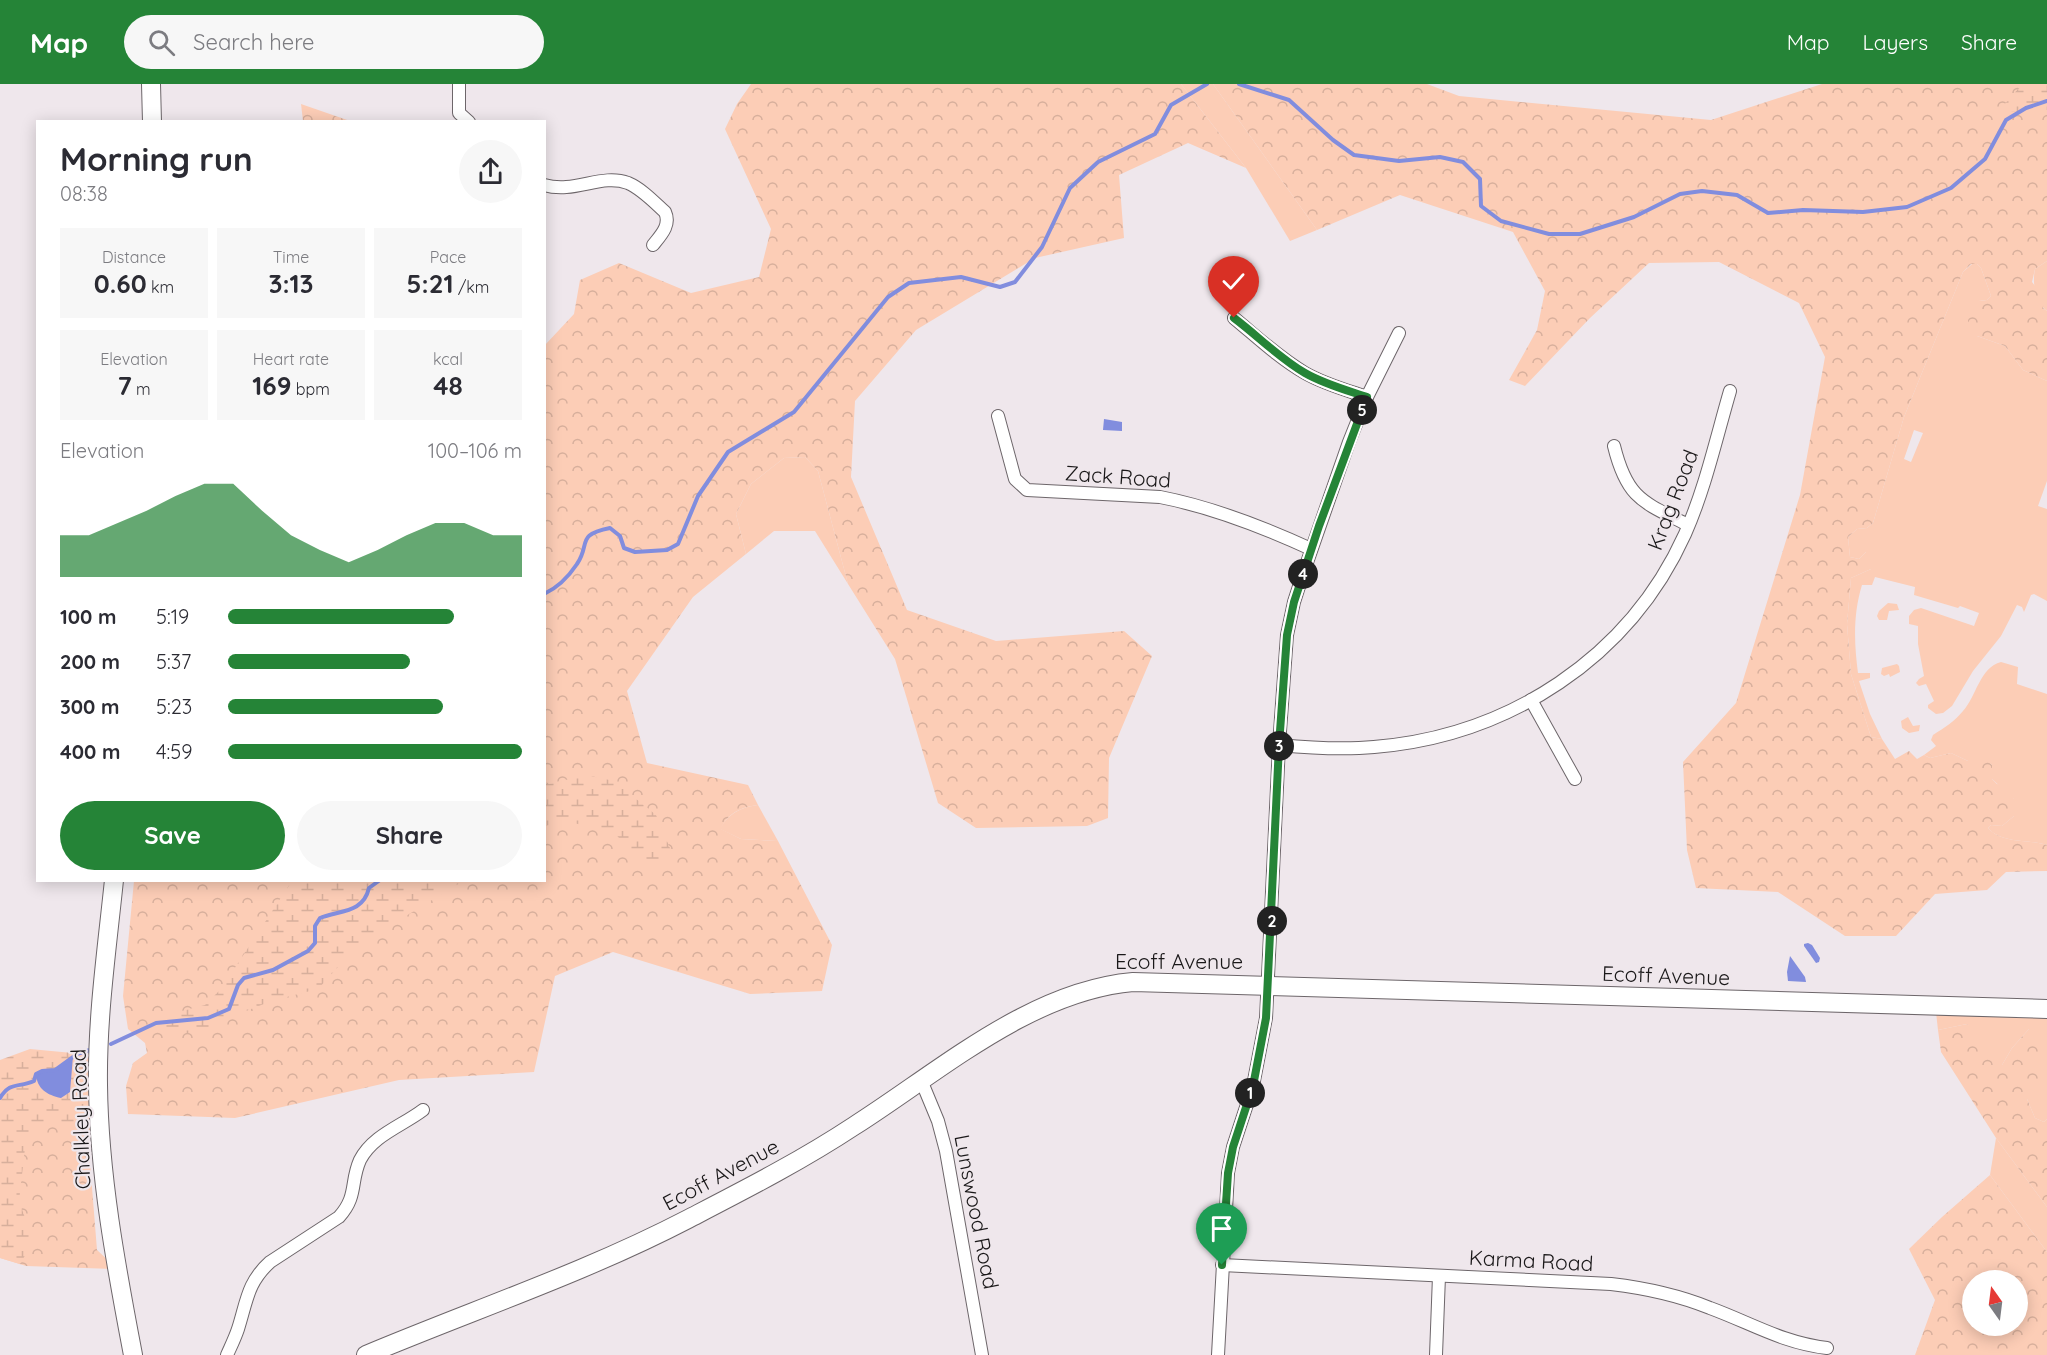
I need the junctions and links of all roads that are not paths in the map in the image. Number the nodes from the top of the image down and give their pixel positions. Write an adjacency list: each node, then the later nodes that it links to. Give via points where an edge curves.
1 (151, 84): 4 (street)
2 (459, 84): 3 (street)
3 (459, 117)
4 (152, 120)
5 (546, 185): 6 (street, via 571,188 617,180 636,188 668,217)
6 (653, 245)
7 (1234, 318): 10 (street, via 1305,372)
8 (1399, 333): 10 (street)
9 (1730, 391): 13 (street, Krag Road)
10 (1367, 397): 14 (street)
11 (998, 416): 14 (street, Zack Road, via 1016,479 1027,490 1160,497 1242,521)
12 (1614, 446): 13 (street, via 1620,470 1632,490 1653,507)
13 (1688, 525): 15 (street, Krag Road, via 1666,571 1630,622 1589,662)
14 (1311, 549): 16 (street, via 1287,635)
15 (1532, 700): 16 (street, Krag Road, via 1474,725 1409,742 1347,749); 17 (street)
16 (1279, 745): 19 (street)
17 (1575, 779)
18 (114, 882): 26 (street, Chalkley Road, via 98,1083 103,1171)
19 (1269, 986): 20 (street, Ecoff Avenue); 21 (street, Ecoff Avenue, via 1133,982 1093,987 1022,1018); 23 (street, via 1261,1052 1228,1173)
20 (2047, 1010)
21 (921, 1080): 28 (street, Ecoff Avenue, via 816,1149 647,1240); 29 (street, Lunswood Road, via 946,1151)
22 (423, 1110): 27 (street, via 367,1149 356,1173 352,1198 339,1217 260,1271 247,1294)
23 (1222, 1265): 24 (street, Karma Road); 30 (street)
24 (1440, 1276): 25 (street, Karma Road, via 1635,1287 1689,1300 1785,1340); 31 (street)
25 (1827, 1348)
26 (133, 1355)
27 (227, 1355)
28 (366, 1355)
29 (982, 1355)
30 (1218, 1355)
31 (1436, 1355)

